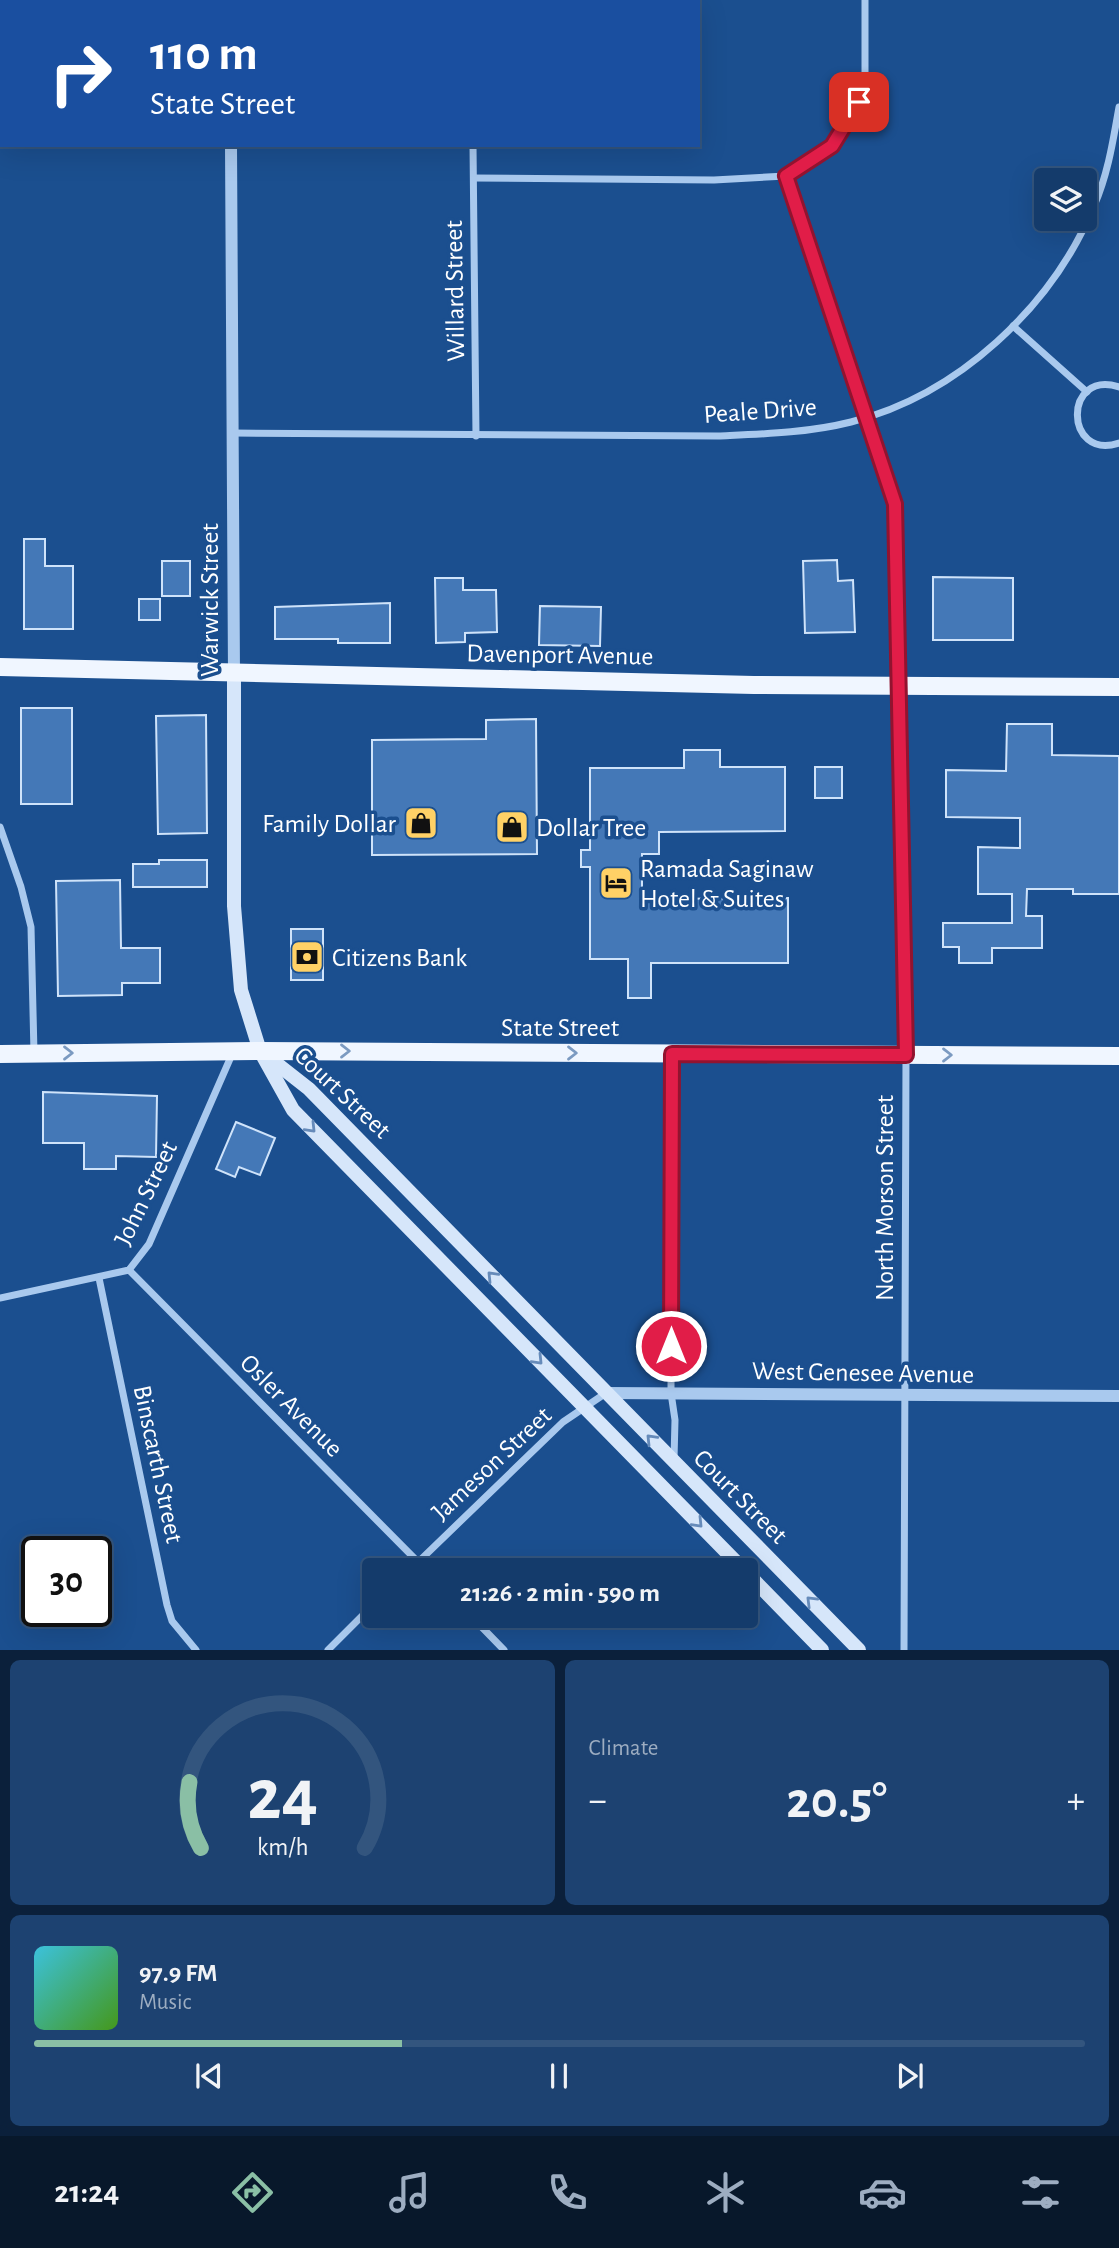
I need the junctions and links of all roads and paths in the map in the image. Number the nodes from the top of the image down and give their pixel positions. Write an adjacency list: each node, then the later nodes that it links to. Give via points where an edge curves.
1 (865, 0): 6 (street, via 865,74 859,102 832,146)
2 (1119, 107): 5 (street, Peale Drive)
3 (231, 147): 12 (street, Warwick Street)
4 (473, 147): 7 (street, Willard Street)
5 (1115, 160): 8 (street, Peale Drive, via 1080,235)
6 (786, 176): 7 (street, via 714,180); 11 (street, North Morson Street)
7 (474, 178): 13 (street, Willard Street)
8 (1013, 326): 10 (street); 11 (street, Peale Drive, via 940,384)
9 (1119, 387): 10 (street, via 1106,384)
10 (1087, 391): 14 (street, via 1077,409 1079,428 1102,446)
11 (869, 417): 13 (street, Peale Drive, via 792,433); 17 (street, North Morson Street, via 895,504)
12 (233, 433): 13 (street, Peale Drive); 16 (street, Warwick Street)
13 (476, 436)
14 (1119, 443)
15 (0, 667): 16 (main road, Davenport Avenue)
16 (234, 675): 17 (main road, Davenport Avenue); 20 (main road, Warwick Street, via 235,935 241,990)
17 (899, 687): 18 (main road, Davenport Avenue); 25 (street, North Morson Street)
18 (1119, 687)
19 (0, 827): 22 (street, via 31,927)
20 (260, 1051): 21 (main road, State Street); 24 (main road, State Street, one-way to 24); 30 (main road, Court Street, one-way to 20, via 309,1089); 34 (main road, Court Street, one-way to 34, via 293,1110)
21 (234, 1052): 22 (main road, State Street, one-way to 21); 27 (street, John Street, via 149,1244)
22 (34, 1053): 23 (main road, State Street)
23 (0, 1054)
24 (672, 1054): 25 (main road, State Street); 31 (street)
25 (906, 1055): 26 (main road, State Street, one-way to 26); 32 (street, North Morson Street)
26 (1119, 1056)
27 (129, 1270): 28 (street, John Street); 36 (street, Osler Avenue)
28 (99, 1278): 29 (street, John Street); 42 (street, Binscarth Street, via 167,1605 172,1621)
29 (0, 1298)
30 (606, 1393): 31 (street, West Genesee Avenue); 34 (street, Jameson Street); 35 (main road, Court Street, one-way to 30)
31 (671, 1393): 32 (street, West Genesee Avenue); 35 (street)
32 (904, 1396): 33 (street, West Genesee Avenue); 47 (street, North Morson Street)
33 (1119, 1396)
34 (585, 1408): 37 (street, Jameson Street, via 563,1422); 38 (main road, Court Street, one-way to 38)
35 (674, 1464): 46 (main road, Court Street, one-way to 35)
36 (414, 1558)
37 (422, 1558)
38 (732, 1558)
39 (758, 1584): 45 (main road, Court Street)
40 (362, 1616): 43 (street)
41 (483, 1628): 44 (street)
42 (196, 1650)
43 (328, 1650)
44 (504, 1650)
45 (822, 1650)
46 (859, 1650)
47 (904, 1650)

